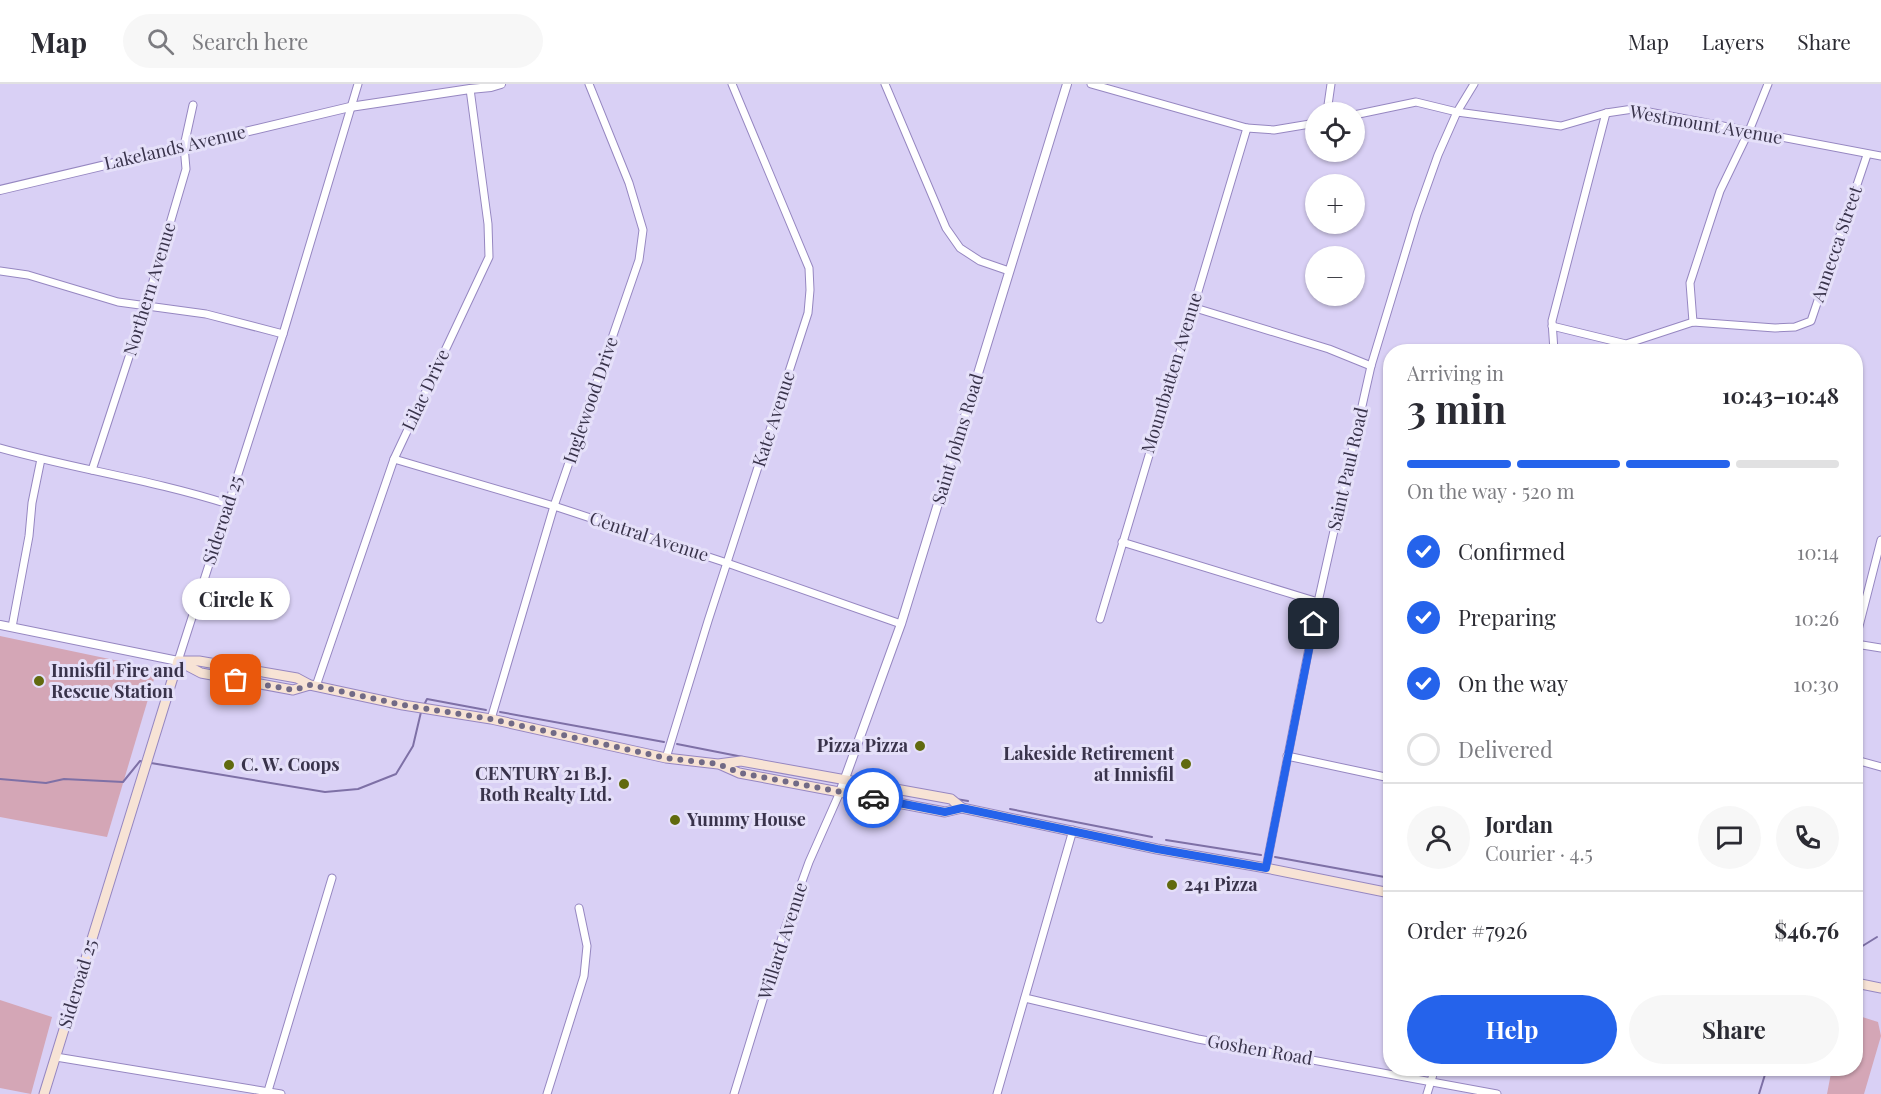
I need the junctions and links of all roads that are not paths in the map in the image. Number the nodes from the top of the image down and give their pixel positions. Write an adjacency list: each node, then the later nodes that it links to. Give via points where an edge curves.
1 (358, 84): 14 (street, Sideroad 25)
2 (501, 84): 11 (street, Lakelands Avenue)
3 (589, 84): 39 (street, Inglewood Drive, via 629,183 643,230 639,260)
4 (732, 84): 42 (street, Kate Avenue, via 808,268 810,290 808,314)
5 (885, 84): 26 (street, via 946,228 960,249)
6 (1067, 84): 26 (street, Saint Johns Road)
7 (1091, 84): 19 (street)
8 (1331, 84): 12 (street)
9 (1474, 84): 15 (street, Saint Paul Road)
10 (1768, 84): 20 (street)
11 (470, 89): 14 (street, Lakelands Avenue); 36 (street, Lilac Drive, via 489,257)
12 (1328, 102)
13 (193, 105): 21 (street, Northern Avenue)
14 (350, 107): 21 (street, Lakelands Avenue); 31 (street, Sideroad 25)
15 (1457, 112): 16 (street, Westmount Avenue, via 1561,126); 17 (street, Westmount Avenue, via 1416,102); 33 (street, Saint Paul Road, via 1417,214)
16 (1606, 112): 20 (street, Westmount Avenue, via 1633,109); 30 (street)
17 (1365, 113)
18 (1305, 125): 19 (street, via 1274,130)
19 (1247, 128): 28 (street, Mountbatten Avenue)
20 (1749, 131): 22 (street, Westmount Avenue); 29 (street, via 1720,191 1690,283)
21 (184, 146): 24 (street, Lakelands Avenue); 27 (street, Northern Avenue, via 186,169)
22 (1867, 154): 23 (street, Westmount Avenue); 29 (street, Annecca Street, via 1811,321 1775,328)
23 (1881, 156)
24 (0, 190)
25 (0, 271): 27 (street, via 28,275 117,302)
26 (1009, 271): 46 (street, Saint Johns Road)
27 (146, 305): 31 (street, via 206,314); 37 (street, Northern Avenue)
28 (1192, 307): 33 (street); 41 (street, Mountbatten Avenue)
29 (1693, 322): 30 (street, Annecca Street, via 1626,344)
30 (1552, 326): 32 (street)
31 (282, 334): 38 (street, Sideroad 25)
32 (1553, 344)
33 (1371, 366): 43 (street, Saint Paul Road)
34 (0, 448): 35 (street)
35 (40, 459): 37 (street); 48 (street)
36 (394, 459): 39 (street, Central Avenue); 52 (street, Lilac Drive)
37 (92, 470): 38 (street)
38 (228, 504): 51 (street, Sideroad 25)
39 (554, 506): 42 (street, Central Avenue); 53 (street, Inglewood Drive)
40 (1881, 540): 44 (street)
41 (1122, 542): 43 (street); 45 (street, Mountbatten Avenue)
42 (727, 563): 46 (street, Central Avenue); 55 (street, Kate Avenue)
43 (1318, 602): 54 (street, Saint Paul Road)
44 (1863, 611)
45 (1100, 618)
46 (901, 624): 60 (street, Saint Johns Road)
47 (0, 625): 48 (street)
48 (12, 627): 51 (street)
49 (1863, 645): 50 (street)
50 (1881, 648)
51 (178, 661): 52 (main road, via 217,676 294,690); 71 (main road, Sideroad 25)
52 (313, 686): 53 (main road)
53 (491, 719): 55 (main road)
54 (1287, 756): 59 (street); 64 (street, Saint Paul Road)
55 (666, 758): 57 (main road)
56 (1863, 762): 58 (street)
57 (718, 764): 60 (main road, via 741,761); 61 (main road, via 740,773)
58 (1881, 767)
59 (1383, 777)
60 (845, 780): 61 (street, Saint Johns Road); 62 (main road, via 951,799)
61 (840, 792): 62 (main road, via 945,812); 80 (street, Willard Avenue, via 787,924)
62 (962, 808): 63 (main road)
63 (1073, 830): 64 (main road); 70 (street)
64 (1266, 868): 66 (main road)
65 (332, 878): 76 (street)
66 (1383, 892)
67 (579, 908): 79 (street, via 587,946 584,976)
68 (1863, 984): 69 (main road)
69 (1881, 988)
70 (1025, 998): 72 (street, Goshen Road, via 1198,1039); 81 (street)
71 (56, 1057): 76 (street); 77 (main road, Sideroad 25)
72 (1383, 1072)
73 (1403, 1076): 75 (street, Goshen Road)
74 (1433, 1076): 75 (street)
75 (1431, 1081): 82 (street); 83 (street, Goshen Road)
76 (268, 1090): 78 (street)
77 (44, 1094)
78 (281, 1094)
79 (547, 1094)
80 (734, 1094)
81 (997, 1094)
82 (1427, 1094)
83 (1497, 1094)

